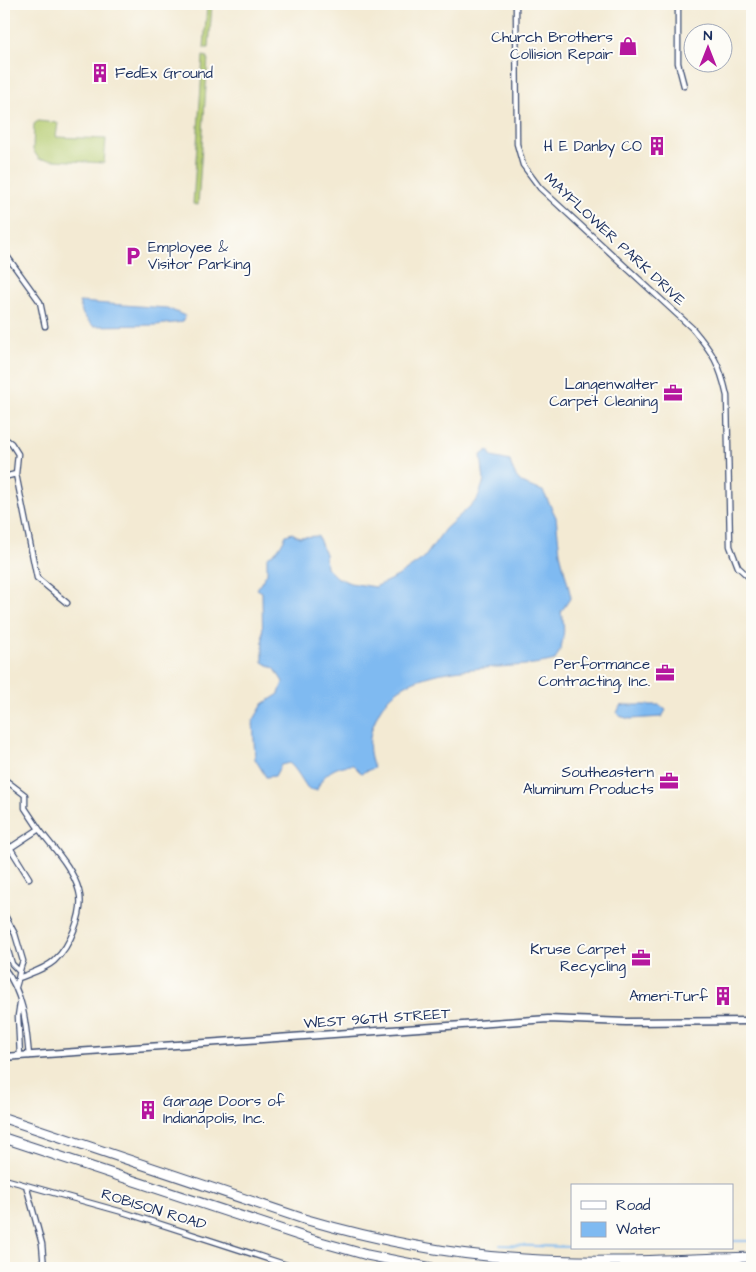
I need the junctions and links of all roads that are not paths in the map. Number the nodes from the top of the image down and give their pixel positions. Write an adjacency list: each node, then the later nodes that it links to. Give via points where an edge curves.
1 (516, 4): 9 (street, MAYFLOWER PARK DRIVE, via 516,133 524,165 540,188 692,328 713,353 727,396 730,546 738,567)
2 (678, 4): 3 (street, via 678,63)
3 (684, 86)
4 (4, 252): 5 (street, via 40,302)
5 (45, 326)
6 (4, 438): 7 (street, via 18,454)
7 (16, 474): 8 (street); 10 (street, via 37,578)
8 (4, 477)
9 (752, 580)
10 (67, 603)
11 (4, 779): 12 (street, via 25,795 25,808)
12 (39, 830): 14 (street); 21 (street, via 68,867 82,900 66,946 54,961)
13 (4, 838): 14 (street)
14 (10, 848): 15 (street); 16 (street)
15 (4, 852)
16 (29, 878)
17 (4, 914): 20 (street, via 20,946 23,961)
18 (4, 938): 20 (street, via 12,964)
19 (4, 968): 22 (street)
20 (19, 971): 21 (street)
21 (19, 978): 22 (street)
22 (16, 987): 23 (street)
23 (21, 1002): 25 (street, via 18,1016); 26 (street, via 26,1016)
24 (752, 1021): 26 (street, WEST 96TH STREET, via 548,1019)
25 (20, 1056): 26 (street, WEST 96TH STREET); 27 (street, WEST 96TH STREET)
26 (29, 1056)
27 (4, 1057)
28 (4, 1118): 32 (highway, via 304,1218 406,1244 525,1260)
29 (4, 1138): 35 (highway, via 310,1240)
30 (4, 1179): 31 (street, ROBISON ROAD)
31 (26, 1185): 33 (street, via 42,1244); 34 (street, ROBISON ROAD, via 126,1213)
32 (752, 1257)
33 (44, 1268)
34 (296, 1268)
35 (432, 1268)

